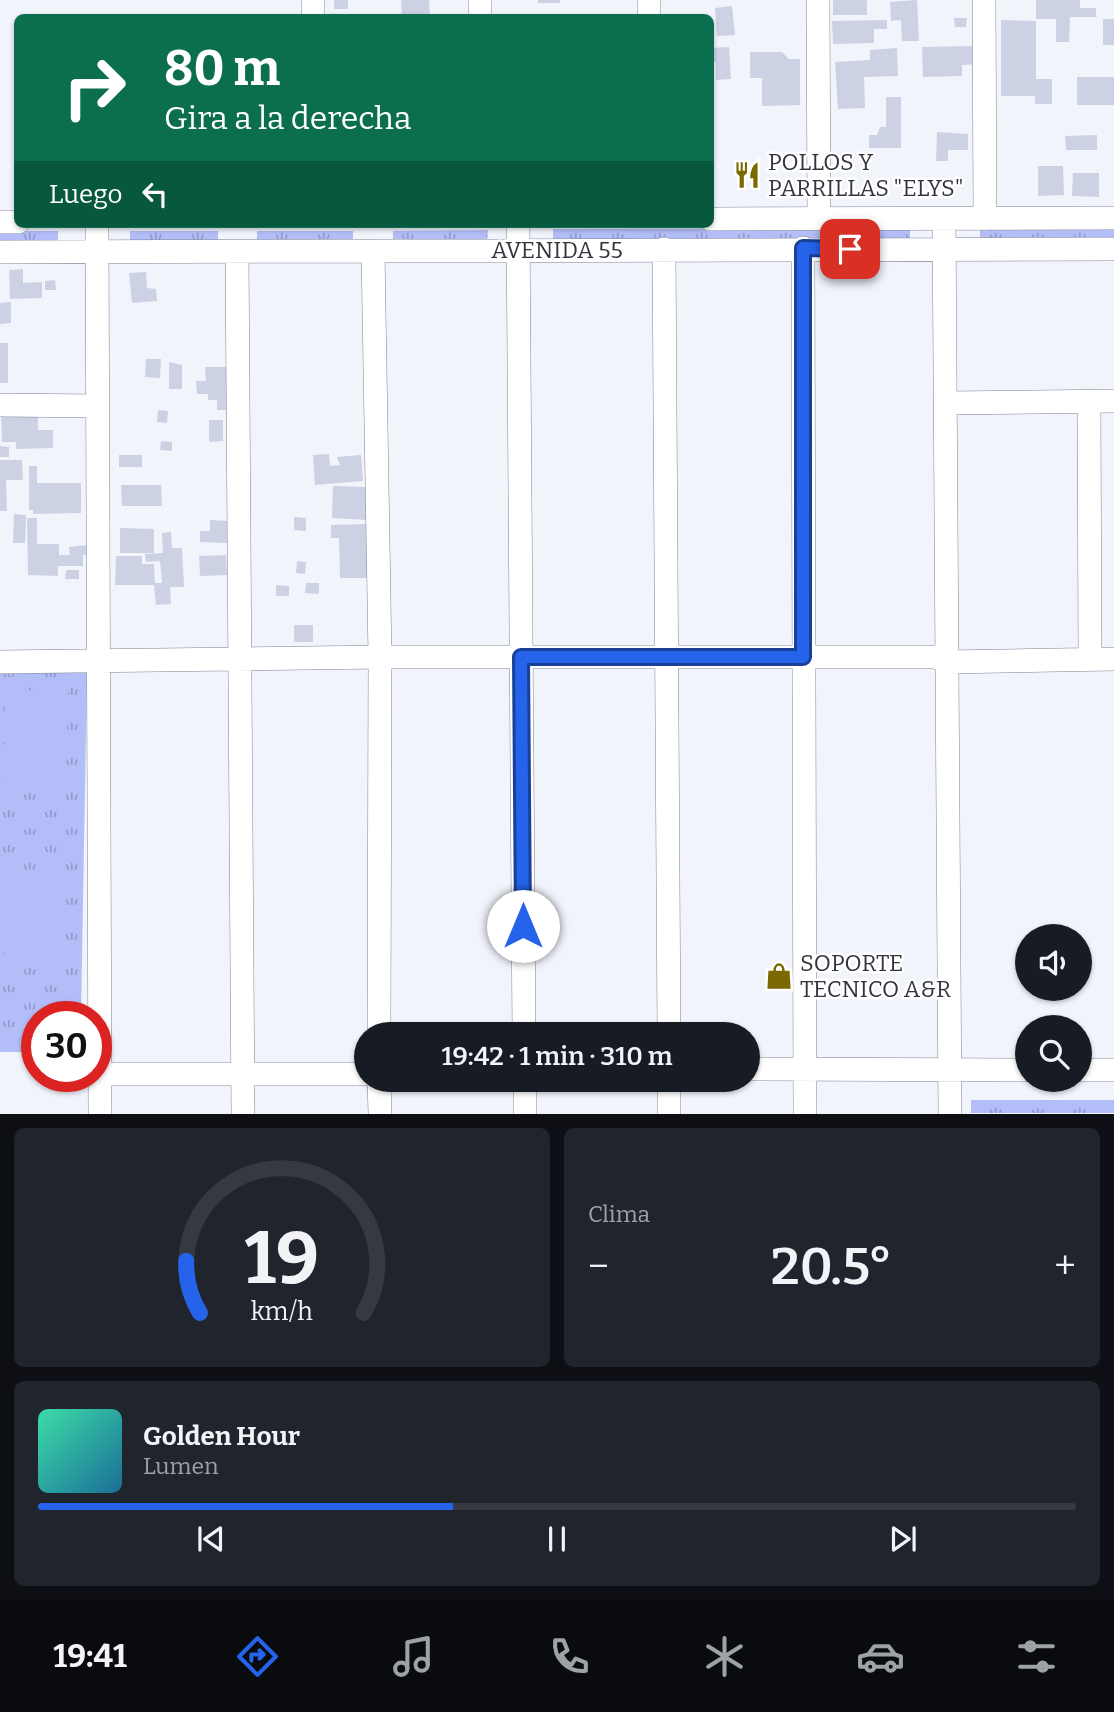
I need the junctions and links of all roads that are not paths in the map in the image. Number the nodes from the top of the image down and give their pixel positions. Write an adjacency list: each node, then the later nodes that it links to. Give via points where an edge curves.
1 (818, 0): 3 (street)
2 (984, 0): 7 (street)
3 (819, 218): 5 (street); 6 (street)
4 (1114, 218): 7 (street)
5 (714, 219)
6 (944, 219): 7 (street); 13 (street)
7 (985, 219)
8 (97, 228): 18 (street)
9 (518, 228): 14 (street)
10 (803, 248): 12 (street, AVENIDA 55); 13 (street, AVENIDA 55); 26 (street)
11 (1114, 248): 13 (street, AVENIDA 55)
12 (664, 250): 14 (street, AVENIDA 55); 27 (street)
13 (945, 250): 21 (street)
14 (518, 251): 17 (street, AVENIDA 55); 25 (street)
15 (0, 252): 18 (street, AVENIDA 55)
16 (237, 252): 17 (street, AVENIDA 55); 18 (street, AVENIDA 55); 30 (street)
17 (373, 252): 24 (street)
18 (97, 253): 23 (street)
19 (1114, 401): 20 (street)
20 (1089, 402): 21 (street); 28 (street)
21 (946, 403): 33 (street)
22 (0, 405): 23 (street)
23 (97, 406): 32 (street)
24 (380, 657): 25 (street); 30 (street); 35 (street)
25 (521, 657): 27 (street); 36 (street)
26 (803, 657): 27 (street); 33 (street, via 935,657); 39 (street)
27 (665, 658): 37 (street)
28 (1090, 659): 29 (street); 33 (street)
29 (1114, 659)
30 (240, 660): 32 (street); 46 (street)
31 (0, 662): 32 (street)
32 (97, 662): 34 (street)
33 (948, 662): 40 (street)
34 (99, 1001)
35 (379, 1022)
36 (524, 1022)
37 (669, 1022)
38 (760, 1069): 39 (street)
39 (805, 1069): 40 (street); 56 (street)
40 (950, 1070): 41 (street); 57 (street)
41 (1015, 1070)
42 (1092, 1070): 43 (street)
43 (1114, 1070)
44 (112, 1074): 46 (street)
45 (354, 1074): 46 (street)
46 (243, 1075): 52 (street)
47 (99, 1092): 51 (street)
48 (379, 1092): 53 (street)
49 (525, 1092): 54 (street)
50 (669, 1092): 55 (street)
51 (100, 1114)
52 (243, 1114)
53 (380, 1114)
54 (525, 1114)
55 (670, 1114)
56 (805, 1114)
57 (950, 1114)

